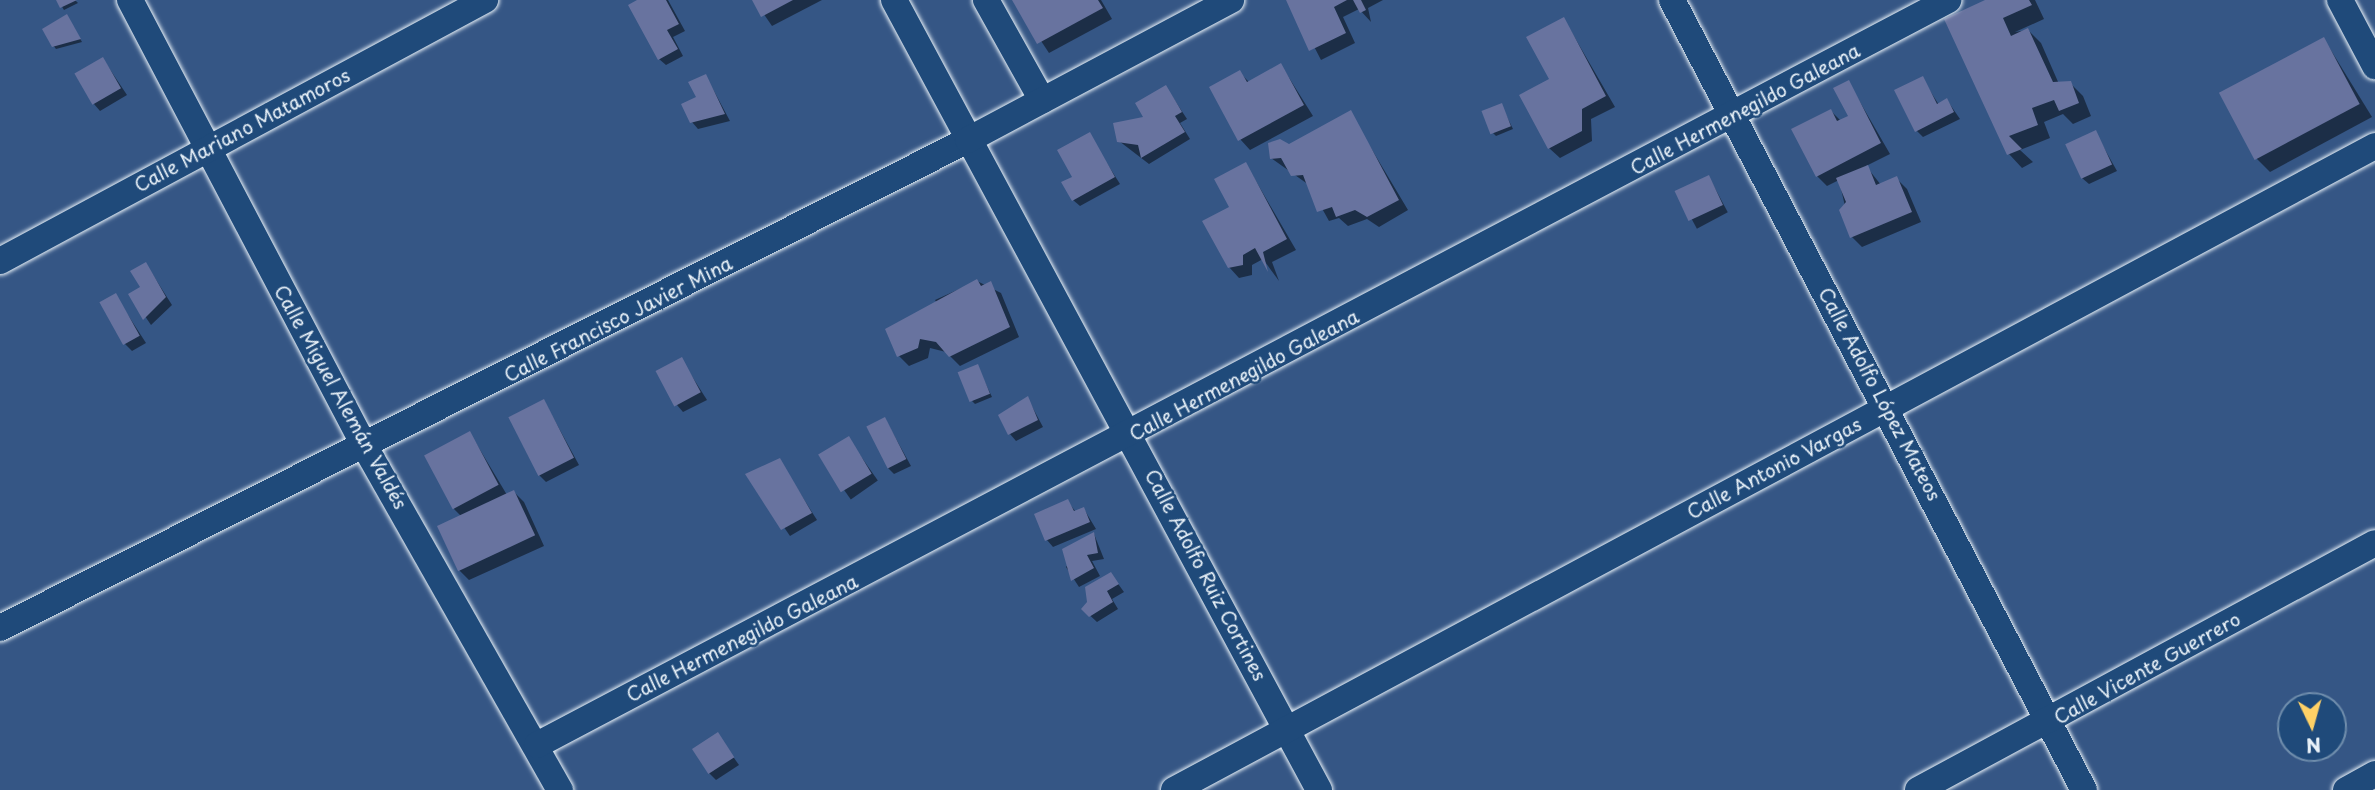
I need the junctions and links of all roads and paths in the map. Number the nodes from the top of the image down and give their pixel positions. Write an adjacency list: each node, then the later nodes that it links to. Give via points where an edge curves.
1 (130, 0): 14 (street, Calle Miguel Alemán Valdés)
2 (485, 0): 14 (street, Calle Mariano Matamoros)
3 (894, 0): 12 (street, Calle Adolfo Ruiz Cortines)
4 (986, 0): 10 (street)
5 (1231, 0): 10 (street, Calle Francisco Javier Mina)
6 (1672, 0): 11 (street, Calle Adolfo López Mateos)
7 (1948, 0): 11 (street, Calle Hermenegildo Galeana)
8 (2340, 0): 9 (street)
9 (2375, 66)
10 (1042, 100): 12 (street, Calle Francisco Javier Mina)
11 (1734, 116): 16 (street, Calle Adolfo López Mateos); 17 (street, Calle Hermenegildo Galeana)
12 (968, 140): 17 (street, Calle Adolfo Ruiz Cortines); 18 (street, Calle Francisco Javier Mina)
13 (2375, 146): 16 (street, Calle Antonio Vargas)
14 (207, 149): 15 (street, Calle Mariano Matamoros); 18 (street, Calle Miguel Alemán Valdés)
15 (0, 261)
16 (1888, 407): 21 (street, Calle Adolfo López Mateos); 22 (street, Calle Antonio Vargas)
17 (1132, 435): 22 (street, Calle Adolfo Ruiz Cortines); 23 (street, Calle Hermenegildo Galeana)
18 (365, 447): 20 (street, Calle Francisco Javier Mina); 23 (street, Calle Miguel Alemán Valdés)
19 (2375, 543): 21 (street, Calle Vicente Guerrero)
20 (0, 628)
21 (2049, 722): 28 (street, Calle Vicente Guerrero); 29 (street, Calle Adolfo López Mateos)
22 (1287, 729): 26 (street, Calle Antonio Vargas); 27 (street, Calle Adolfo Ruiz Cortines)
23 (537, 745): 25 (street, Calle Miguel Alemán Valdés)
24 (2375, 774): 30 (street)
25 (560, 790)
26 (1174, 790)
27 (1319, 790)
28 (1919, 790)
29 (2084, 790)
30 (2346, 790)

